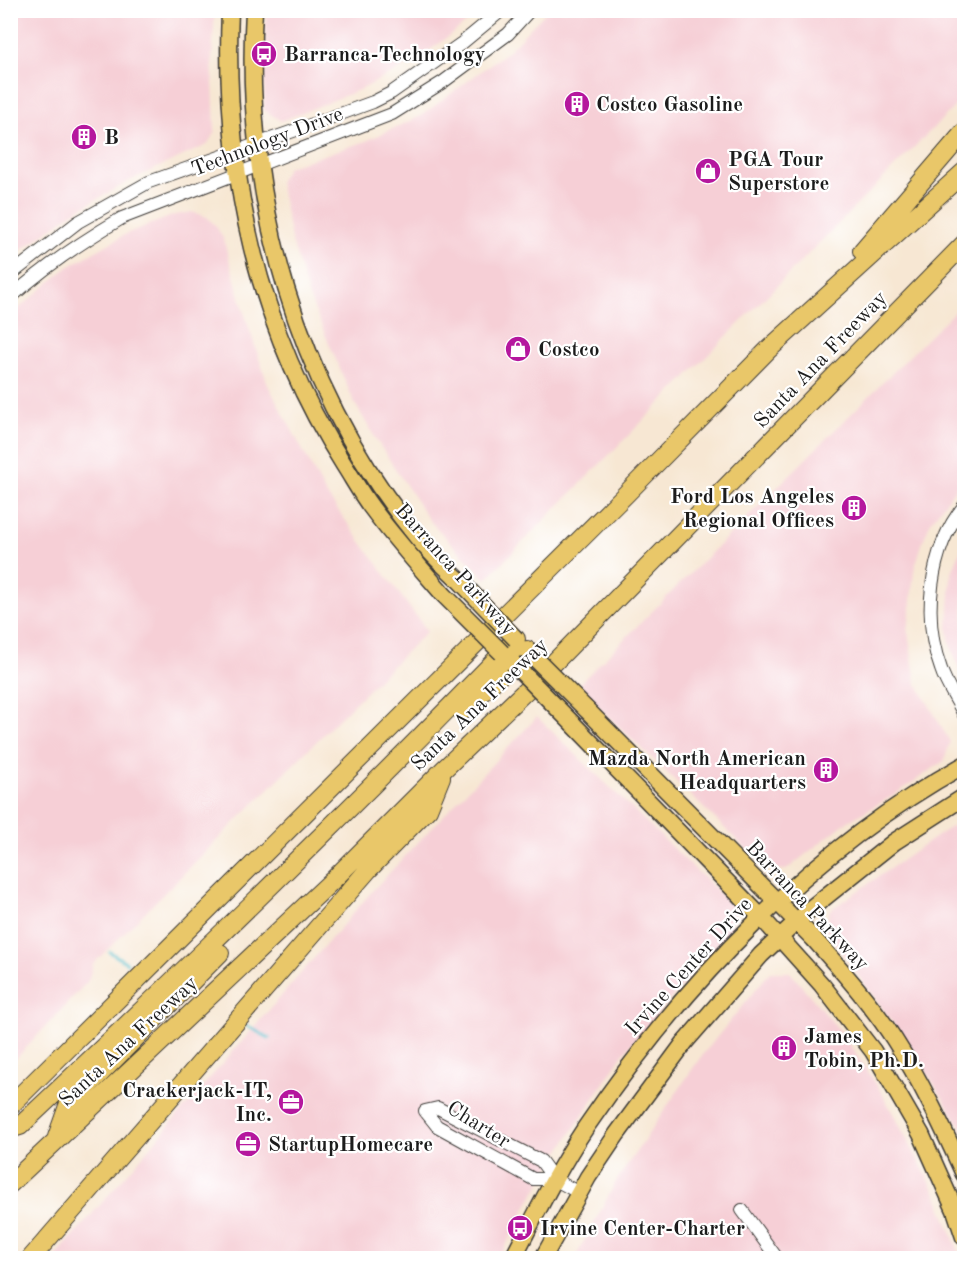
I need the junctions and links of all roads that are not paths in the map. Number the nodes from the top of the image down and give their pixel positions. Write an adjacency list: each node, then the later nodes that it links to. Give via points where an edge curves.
1 (230, 10): 7 (main road, Barranca Parkway, via 229,90)
2 (254, 10): 6 (main road, Barranca Parkway)
3 (502, 10): 6 (street, Technology Drive, via 391,93)
4 (530, 10): 8 (street, Technology Drive, via 508,34 392,114)
5 (964, 132): 14 (highway, via 866,248)
6 (256, 143): 7 (street, Technology Drive); 8 (main road, Barranca Parkway)
7 (234, 151): 10 (main road, Barranca Parkway); 12 (street, Technology Drive, via 149,182 113,200 63,232)
8 (259, 165): 10 (street, Technology Drive); 16 (main road, Barranca Parkway, bridge, via 283,281 296,322 341,425 382,492 418,539)
9 (964, 172): 14 (highway, Santa Ana Freeway)
10 (237, 173): 13 (street, Technology Drive, via 122,218 30,279); 17 (main road, Barranca Parkway, bridge, via 264,295 297,379 326,436 369,505 443,594)
11 (964, 244): 20 (highway, Santa Ana Freeway, via 545,672)
12 (10, 274)
13 (10, 298)
14 (769, 349): 27 (highway, Santa Ana Freeway)
15 (964, 506): 18 (street, via 940,551 930,610 941,669)
16 (521, 644): 17 (highway); 23 (main road, Barranca Parkway, bridge)
17 (507, 658): 21 (highway); 24 (main road, Barranca Parkway, bridge)
18 (964, 715)
19 (964, 765): 23 (main road, Irvine Center Drive, via 866,828)
20 (444, 768): 29 (highway, Santa Ana Freeway, via 334,879); 36 (highway, via 428,809 368,870)
21 (390, 774): 28 (highway, via 20,1126); 29 (highway, via 68,1106)
22 (964, 797): 25 (main road, via 894,842)
23 (778, 902): 24 (main road, Irvine Center Drive); 25 (main road, Barranca Parkway)
24 (761, 917): 26 (main road, Barranca Parkway); 31 (main road, Irvine Center Drive, via 679,1004 636,1058)
25 (796, 921): 26 (main road); 30 (main road, Barranca Parkway, via 842,971 894,1039)
26 (779, 937): 33 (main road, via 685,1042); 35 (main road, Barranca Parkway, via 873,1051 921,1134)
27 (10, 1107)
28 (10, 1129)
29 (56, 1139): 32 (highway, Santa Ana Freeway)
30 (964, 1174)
31 (554, 1179): 31 (street, Charter, via 541,1161 438,1108 425,1111 437,1126 532,1179); 33 (street, Charter); 37 (main road, Irvine Center Drive)
32 (10, 1184)
33 (579, 1193): 38 (main road)
34 (742, 1210): 39 (street)
35 (964, 1237)
36 (31, 1258)
37 (513, 1258)
38 (543, 1258)
39 (777, 1258)

